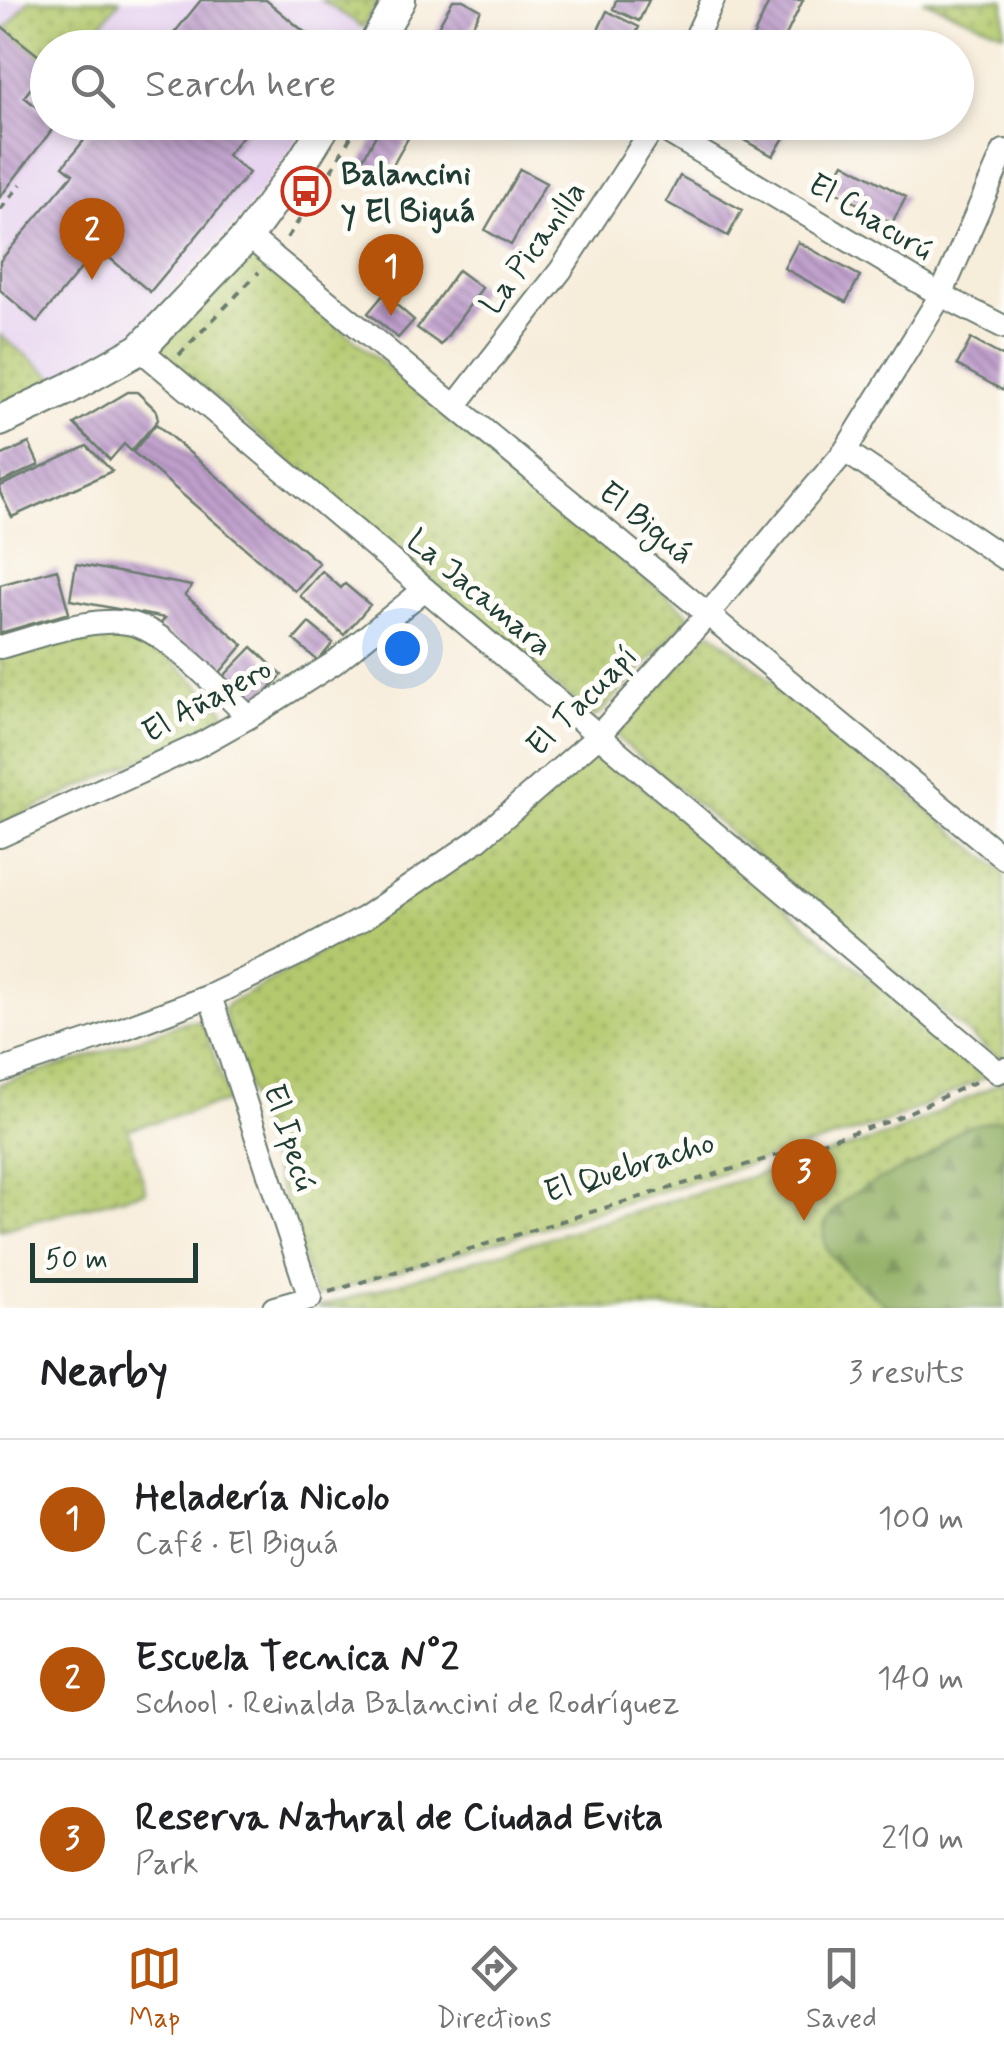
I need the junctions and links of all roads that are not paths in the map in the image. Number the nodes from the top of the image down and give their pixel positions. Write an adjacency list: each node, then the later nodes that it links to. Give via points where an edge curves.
1 (400, 0): 3 (street)
2 (713, 0): 4 (street)
3 (382, 30)
4 (699, 30)
5 (316, 140): 9 (street)
6 (646, 140): 13 (street, La Picanilla, via 561,270)
7 (683, 140): 10 (street, El Chacurú)
8 (1004, 151): 10 (street, El Tacuapí)
9 (248, 236): 12 (street); 13 (street, El Biguá)
10 (941, 295): 11 (street, El Chacurú); 15 (street, El Tacuapí)
11 (1004, 327)
12 (140, 348): 14 (street); 17 (street, La Jacamara)
13 (455, 406): 18 (street, El Biguá)
14 (0, 421)
15 (844, 450): 16 (street); 18 (street, El Tacuapí)
16 (1004, 558)
17 (426, 589): 20 (street, El Añapero, via 334,663); 21 (street, La Jacamara)
18 (708, 614): 21 (street, El Tacuapí); 23 (street, El Biguá)
19 (0, 647): 20 (street, via 106,622 136,624 164,639)
20 (250, 717): 22 (street, El Añapero)
21 (598, 736): 24 (street, El Tacuapí, via 478,839 364,918); 26 (street, La Jacamara)
22 (0, 836)
23 (1004, 858)
24 (210, 996): 25 (street, El Tacuapí); 27 (street, El Ipecú, via 310,1298)
25 (0, 1070)
26 (1001, 1070)
27 (274, 1308)

